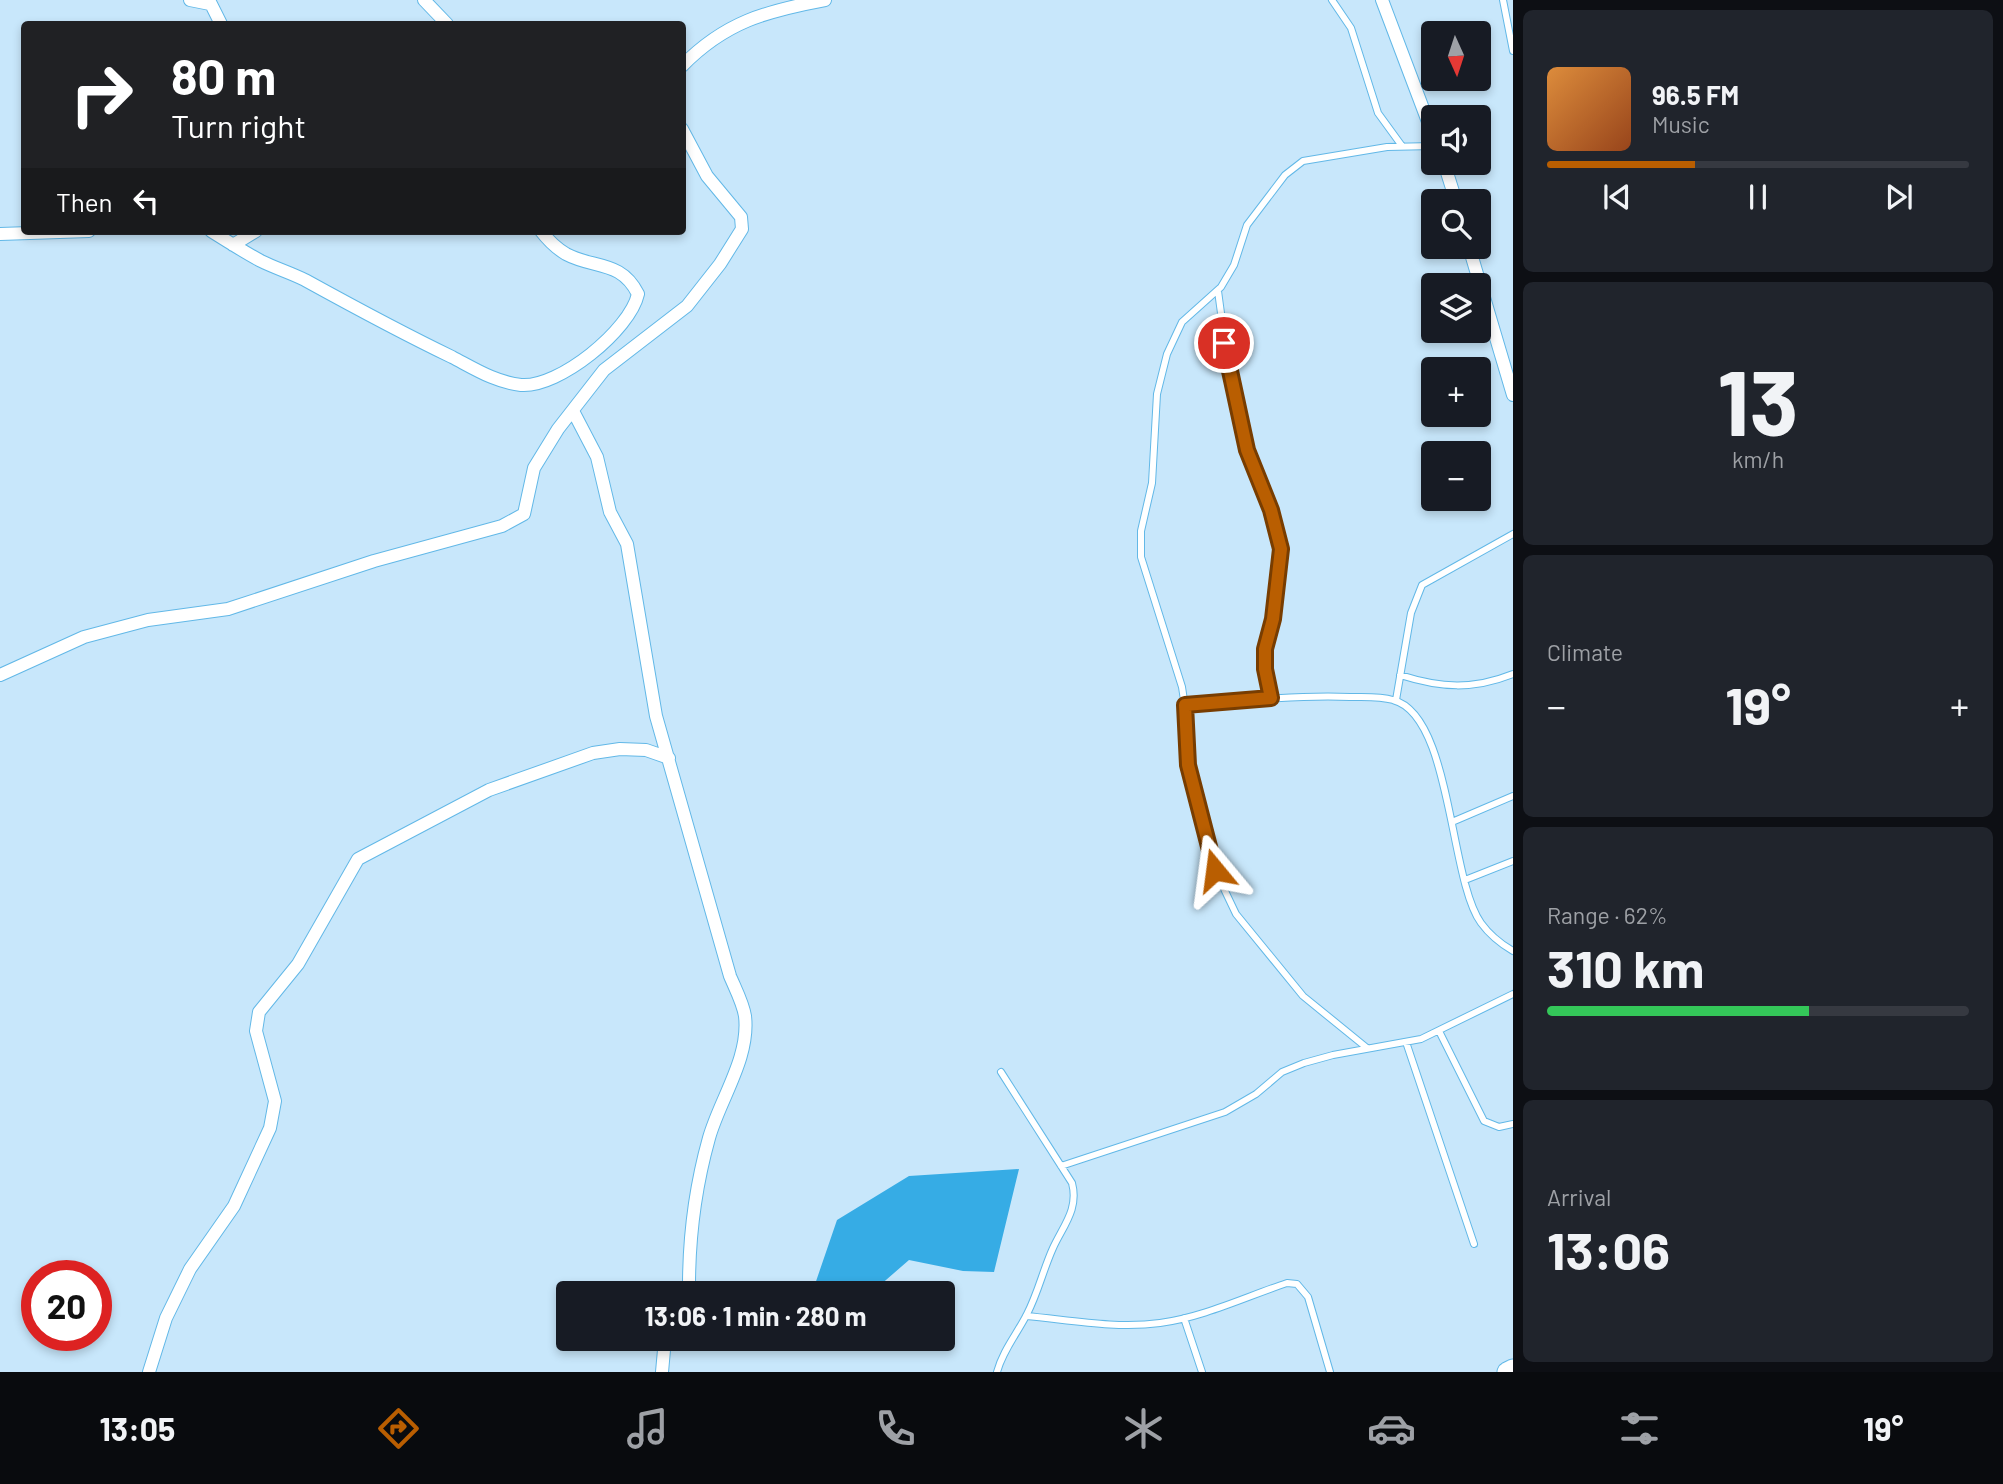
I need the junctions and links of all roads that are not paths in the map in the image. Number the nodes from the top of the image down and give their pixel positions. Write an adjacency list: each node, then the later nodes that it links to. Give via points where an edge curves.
1 (191, 0): 7 (street)
2 (424, 0): 9 (street)
3 (825, 0): 11 (street, via 739,21)
4 (1332, 0): 14 (lane, via 1351,29 1378,113)
5 (1382, 0): 12 (street)
6 (1503, 0): 10 (lane)
7 (209, 2): 8 (street)
8 (219, 21)
9 (444, 21)
10 (1513, 46)
11 (686, 62)
12 (1422, 105)
13 (686, 137): 25 (street, via 707,176 741,217 742,229 687,306 604,370)
14 (1402, 146): 15 (lane); 23 (lane, via 1303,161 1285,175 1247,225 1234,265)
15 (1421, 146)
16 (21, 233): 17 (street)
17 (0, 234)
18 (217, 235): 21 (street)
19 (249, 235): 21 (street)
20 (546, 235): 21 (street, via 568,255 630,278 638,294 590,357 541,383 524,385 479,372)
21 (233, 245)
22 (1473, 259): 24 (street)
23 (1217, 291): 30 (lane, via 1247,450 1281,549 1265,649); 32 (lane, via 1182,322 1167,354 1157,394 1152,482 1141,531 1142,557)
24 (1513, 395)
25 (573, 411): 28 (street, via 534,468 520,518 228,609 148,620 84,637); 33 (street, via 597,457 610,512 627,544 648,679)
26 (1513, 534): 29 (lane, via 1422,585 1411,613)
27 (1513, 674): 29 (lane, via 1455,687)
28 (0, 675)
29 (1401, 675): 31 (lane)
30 (1271, 698): 31 (lane, via 1311,695); 32 (lane)
31 (1396, 700): 35 (lane, via 1427,734)
32 (1185, 705): 42 (lane, via 1188,765 1202,826 1215,870 1236,914 1303,996)
33 (669, 758): 47 (street, via 730,976 745,1014 744,1038 695,1194); 52 (street, via 646,750 593,753 489,790 358,859 298,964 259,1012 256,1031 275,1101 270,1128 234,1206 190,1269 166,1318)
34 (1513, 796): 35 (lane)
35 (1452, 822): 37 (lane)
36 (1513, 861): 37 (lane)
37 (1465, 880): 38 (lane, via 1480,922)
38 (1513, 951)
39 (1513, 994): 40 (lane)
40 (1439, 1031): 41 (lane); 44 (lane, via 1484,1121)
41 (1406, 1042): 42 (lane); 46 (lane)
42 (1367, 1048): 45 (lane, via 1282,1072 1225,1112)
43 (1001, 1072): 45 (lane)
44 (1513, 1124)
45 (1061, 1166): 48 (lane, via 1075,1194 1072,1212)
46 (1475, 1244)
47 (689, 1281)
48 (1026, 1316): 49 (lane, via 1124,1325); 54 (lane)
49 (1184, 1318): 55 (lane); 56 (lane, via 1287,1283 1297,1284 1308,1297)
50 (664, 1351): 53 (street)
51 (1513, 1368): 57 (main road)
52 (149, 1372)
53 (662, 1372)
54 (997, 1372)
55 (1202, 1372)
56 (1330, 1372)
57 (1507, 1372)

